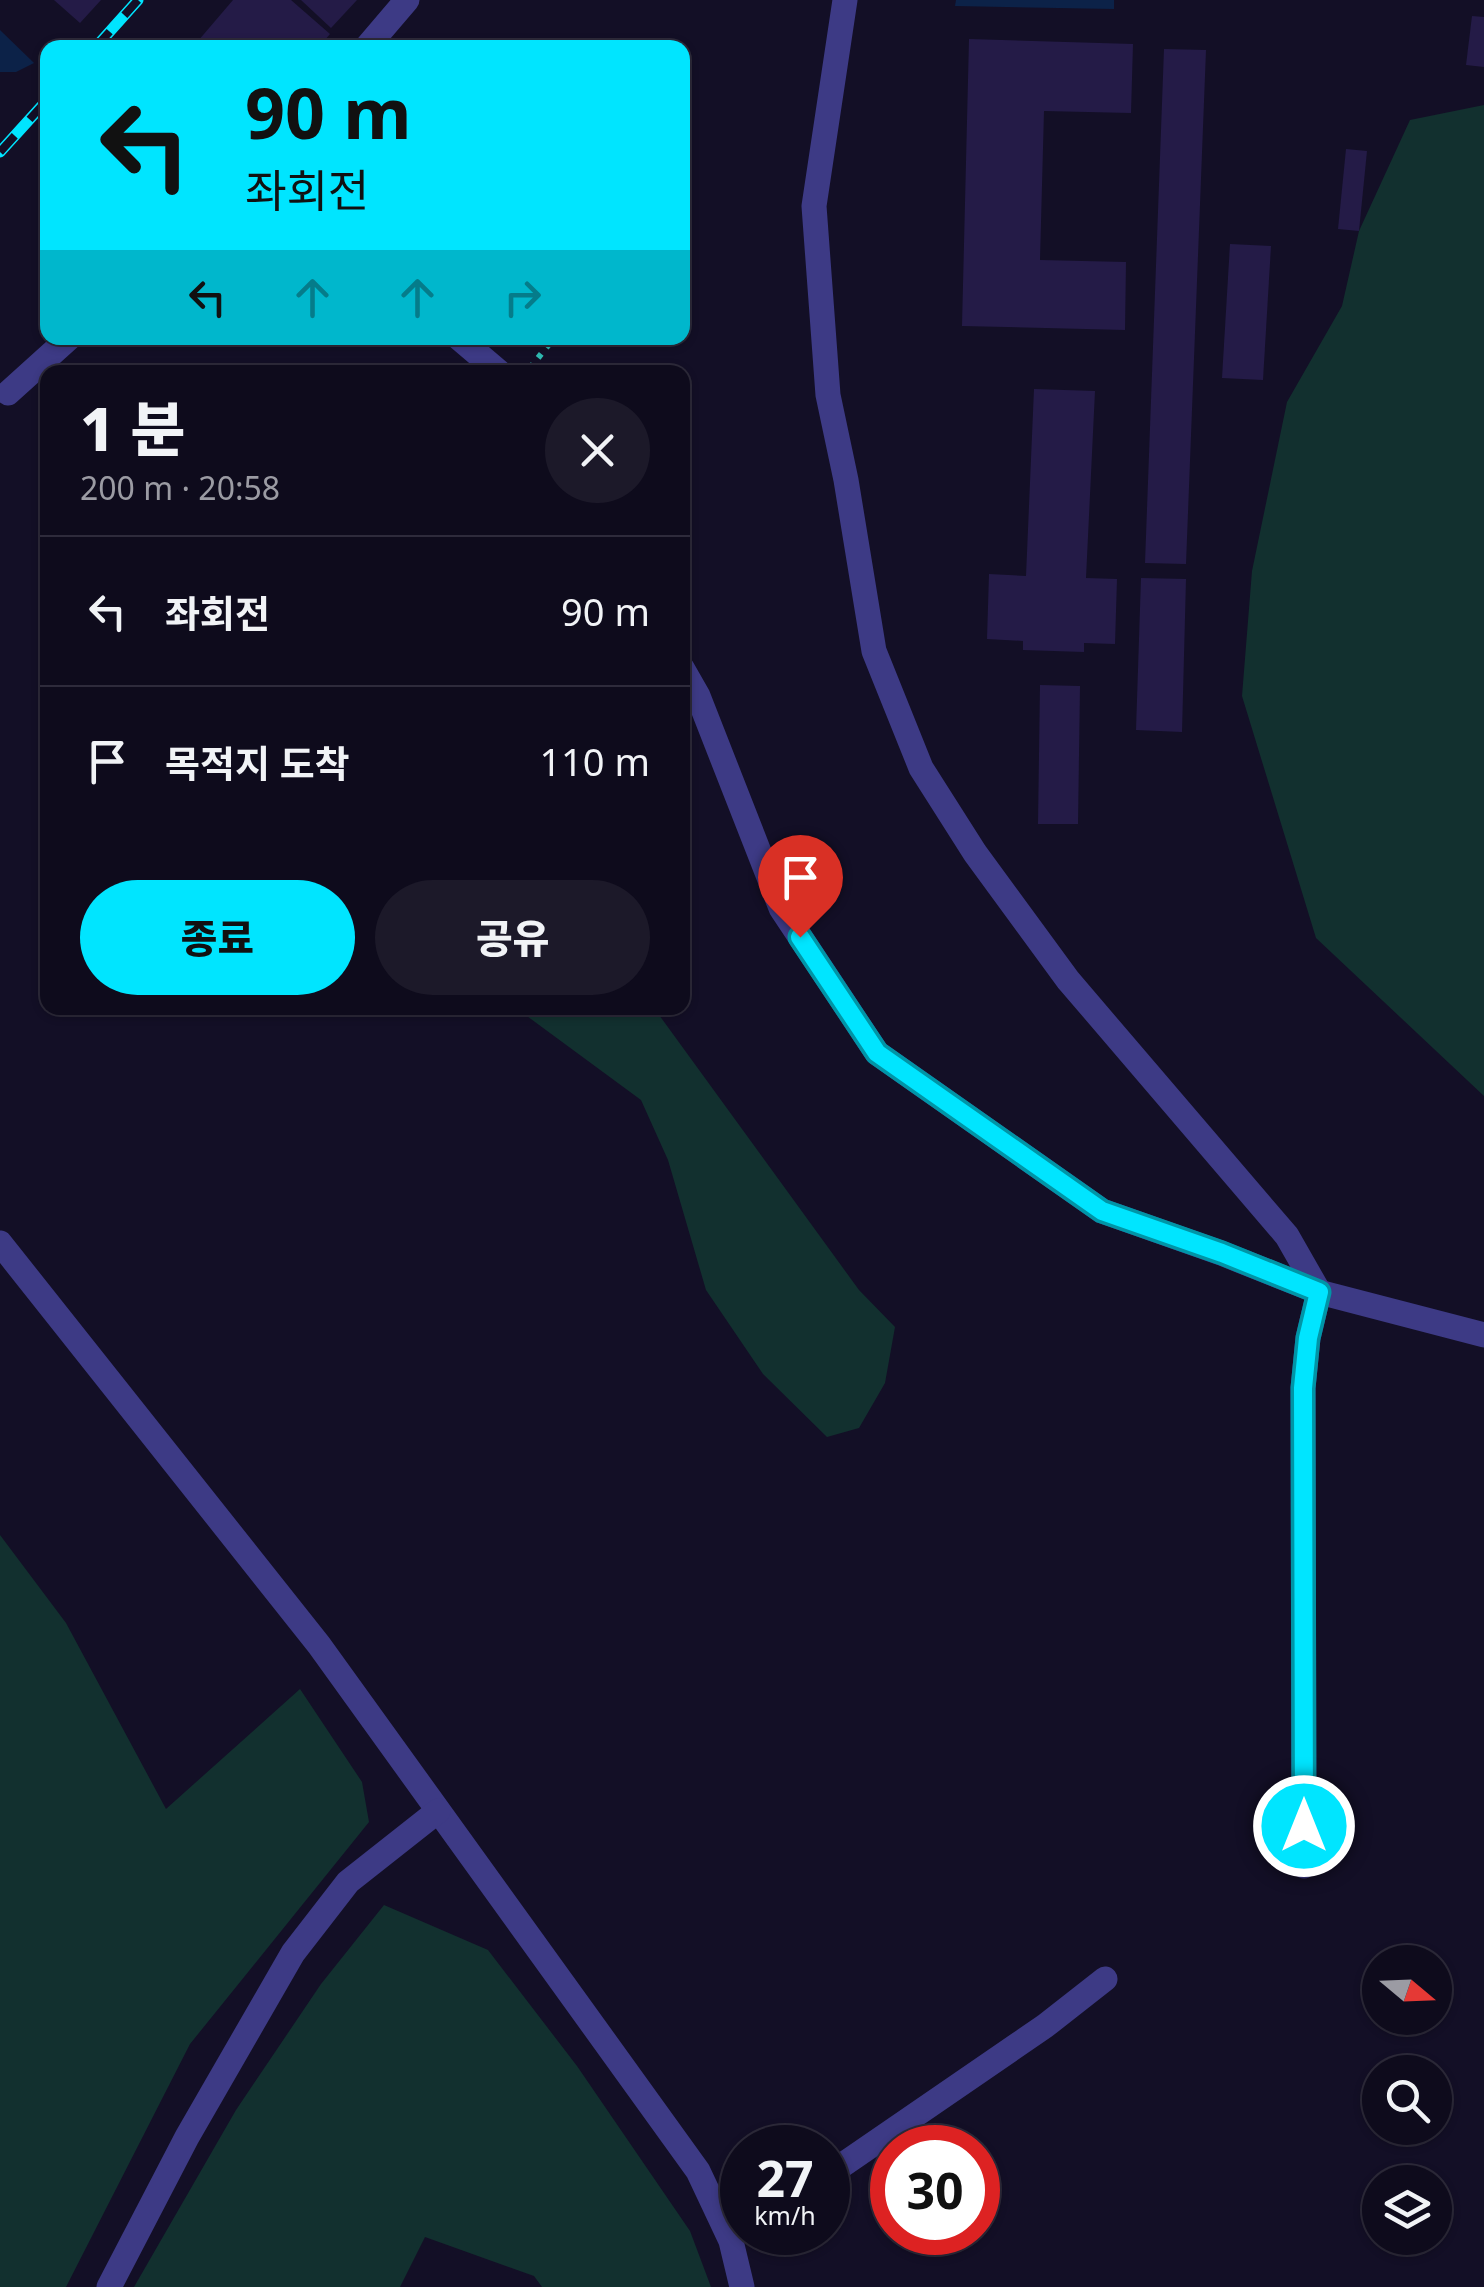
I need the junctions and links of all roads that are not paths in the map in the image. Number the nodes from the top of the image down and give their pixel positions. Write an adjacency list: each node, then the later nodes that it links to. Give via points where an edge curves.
1 (407, 0): 3 (street)
2 (845, 0): 10 (street, via 814,206 828,396 874,651 922,768 975,853 1068,980 1287,1236)
3 (373, 40)
4 (61, 345): 7 (street)
5 (467, 345): 6 (street)
6 (490, 365)
7 (2, 394)
8 (690, 682): 10 (street, via 781,908 877,1053 1102,1211)
9 (0, 1242): 12 (street, via 320,1645)
10 (1319, 1292): 11 (street); 13 (street, via 1303,1388)
11 (1484, 1335)
12 (438, 1810): 16 (street); 18 (street, via 348,1882 293,1953)
13 (1304, 1866)
14 (1105, 1979): 15 (street)
15 (850, 2160)
16 (720, 2208)
17 (739, 2255): 19 (street)
18 (109, 2287)
19 (742, 2287)

